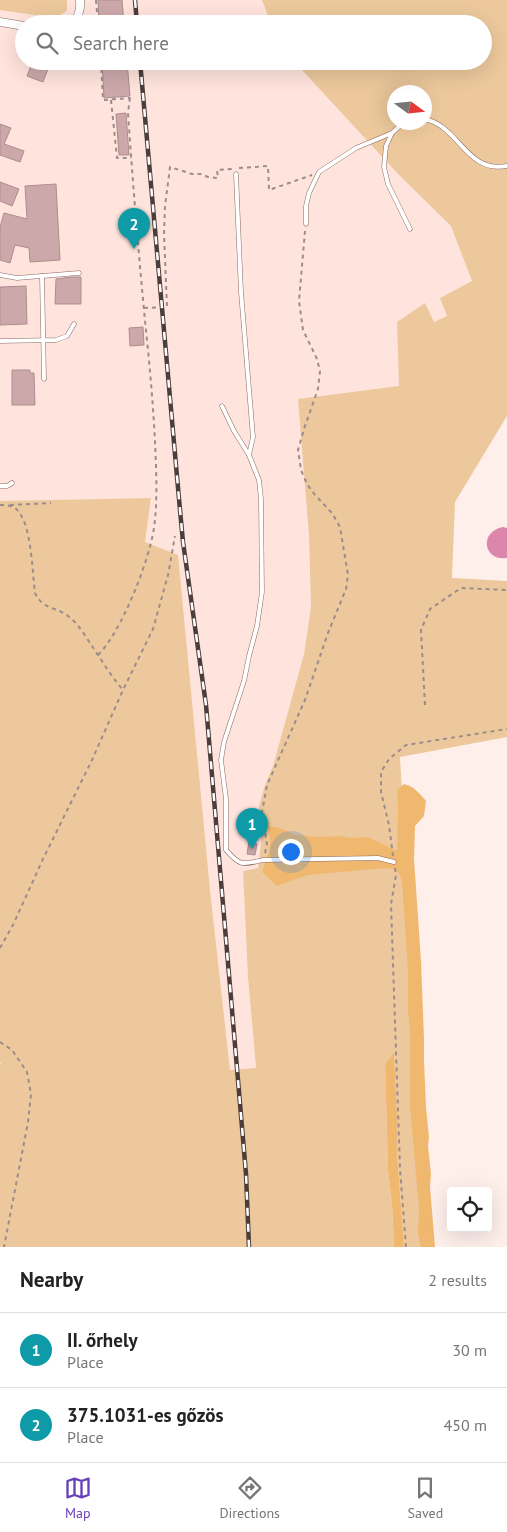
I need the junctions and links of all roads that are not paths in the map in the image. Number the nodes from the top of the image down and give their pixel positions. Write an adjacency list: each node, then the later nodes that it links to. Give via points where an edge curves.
1 (80, 0): 2 (street)
2 (78, 15)
3 (0, 22): 4 (street)
4 (15, 24)
5 (432, 121): 8 (lane, via 446,129 471,157 487,166)
6 (395, 130): 7 (lane)
7 (392, 133): 10 (lane, via 356,148 318,172 309,193); 11 (lane, via 386,146 384,166 388,184)
8 (507, 166)
9 (236, 174): 20 (lane, via 241,292 253,437)
10 (306, 224)
11 (410, 230)
12 (79, 273): 14 (lane)
13 (0, 275): 14 (lane, via 17,278)
14 (42, 276): 16 (lane)
15 (74, 324): 16 (lane, via 67,336)
16 (43, 340): 17 (lane); 18 (lane)
17 (0, 341)
18 (44, 379)
19 (222, 406): 20 (lane)
20 (249, 455): 23 (lane, via 260,489 262,592 244,681 221,760 226,800 226,850 236,862 244,864 263,860 378,858)
21 (12, 483): 22 (lane)
22 (0, 486)
23 (394, 862)

